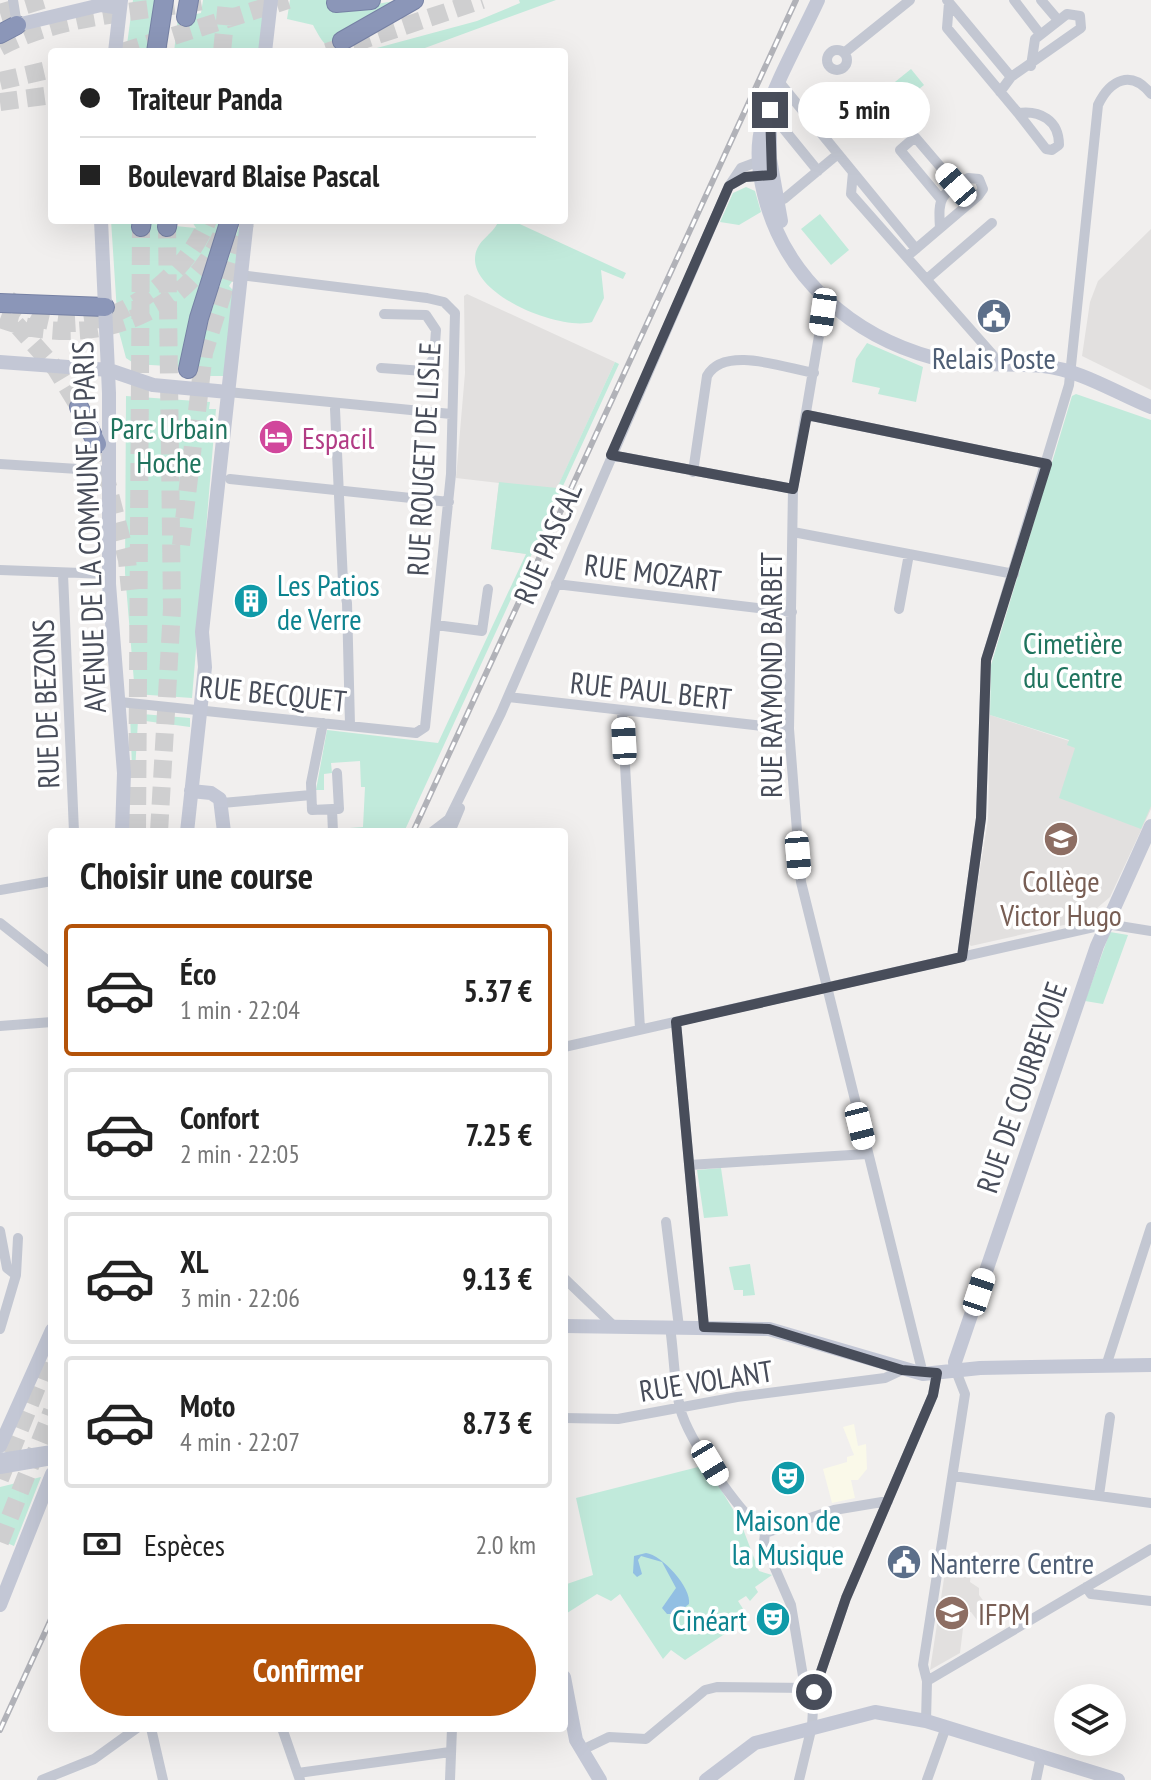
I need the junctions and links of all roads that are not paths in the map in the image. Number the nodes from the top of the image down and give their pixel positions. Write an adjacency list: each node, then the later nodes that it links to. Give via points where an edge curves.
1 (13, 0): 14 (street)
2 (164, 0): 19 (highway)
3 (271, 0): 20 (street)
4 (371, 0): 11 (highway)
5 (414, 0): 17 (highway)
6 (818, 0): 24 (street)
7 (910, 0): 21 (street)
8 (1014, 0): 16 (street)
9 (1041, 0): 13 (street)
10 (948, 1): 23 (street); 25 (street, via 947,28)
11 (336, 3)
12 (121, 4): 14 (street); 18 (street)
13 (1058, 20): 16 (street); 22 (street, via 1074,13 1083,25)
14 (17, 25): 15 (highway)
15 (0, 34)
16 (1040, 34): 22 (street)
17 (345, 44)
18 (116, 48)
19 (157, 48)
20 (265, 48)
21 (844, 53)
22 (1031, 66): 23 (street)
23 (1011, 77): 25 (street)
24 (780, 83): 29 (street); 30 (street, via 764,118)
25 (1000, 92): 27 (street)
26 (1151, 94): 61 (street, via 1143,83 1118,80 1098,105)
27 (1018, 113)
28 (783, 128): 31 (street)
29 (838, 154): 31 (street); 32 (street)
30 (764, 160): 33 (street); 35 (street, RUE PASCAL, via 741,168)
31 (818, 171): 37 (street)
32 (853, 172): 43 (street); 44 (street, via 851,194)
33 (766, 176): 35 (street, via 745,177); 37 (street)
34 (956, 185): 36 (street); 36 (street, via 915,137 900,150); 42 (street, via 972,177 983,185 978,196)
35 (729, 186): 69 (street, RUE PASCAL)
36 (940, 198): 42 (street)
37 (771, 202): 48 (street, via 789,259)
38 (992, 223): 46 (street)
39 (101, 224): 50 (street, AVENUE DE LA COMMUNE DE PARIS)
40 (229, 224): 58 (highway)
41 (246, 224): 45 (street)
42 (940, 228): 43 (street)
43 (916, 249): 44 (street)
44 (906, 256): 46 (street)
45 (240, 275): 47 (street, RUE ROUGET DE LISLE); 62 (street)
46 (927, 279): 53 (street)
47 (411, 296): 52 (street); 66 (street, RUE ROUGET DE LISLE, via 440,301 455,313)
48 (826, 298): 55 (street, via 909,350); 60 (street, RUE RAYMOND BARBET)
49 (0, 303): 50 (highway)
50 (105, 307): 59 (street, AVENUE DE LA COMMUNE DE PARIS)
51 (384, 314): 52 (street)
52 (410, 315): 57 (street, via 426,315 434,324 431,366 424,371)
53 (980, 341): 55 (street); 56 (street)
54 (0, 362): 59 (street)
55 (977, 364): 56 (street)
56 (995, 365): 61 (street, via 1046,366)
57 (381, 368)
58 (188, 369)
59 (109, 370): 62 (street, via 153,385); 72 (street, AVENUE DE LA COMMUNE DE PARIS)
60 (814, 373): 67 (street, RUE RAYMOND BARBET); 73 (street, via 726,360 713,367 707,376)
61 (1069, 373): 65 (street); 71 (street)
62 (228, 392): 63 (street); 91 (street, via 202,632)
63 (330, 406): 66 (street); 76 (street)
64 (79, 407): 68 (highway)
65 (1151, 407)
66 (451, 414): 77 (street, RUE ROUGET DE LISLE)
67 (807, 415): 71 (street); 75 (street, RUE RAYMOND BARBET)
68 (97, 444)
69 (611, 455): 73 (street); 84 (street, RUE PASCAL)
70 (0, 464): 72 (street)
71 (1047, 464): 83 (street)
72 (109, 471): 82 (street, AVENUE DE LA COMMUNE DE PARIS)
73 (693, 472): 75 (street)
74 (230, 479): 76 (street)
75 (793, 489): 78 (street, RUE RAYMOND BARBET)
76 (341, 490): 77 (street); 94 (street)
77 (449, 502): 88 (street, RUE ROUGET DE LISLE)
78 (793, 532): 79 (street); 87 (street, RUE RAYMOND BARBET)
79 (909, 554): 83 (street); 86 (street)
80 (0, 570): 81 (street)
81 (63, 574): 82 (street); 103 (street, RUE DE BEZONS)
82 (109, 574): 90 (street, AVENUE DE LA COMMUNE DE PARIS)
83 (1014, 574): 114 (street, via 986,660 981,818)
84 (556, 584): 87 (street, RUE MOZART); 89 (street, RUE PASCAL)
85 (488, 589): 88 (street, via 482,631)
86 (899, 609)
87 (792, 612): 95 (street, RUE RAYMOND BARBET)
88 (436, 625): 96 (street, RUE ROUGET DE LISLE)
89 (508, 697): 92 (street, RUE PAUL BERT); 108 (street, RUE PASCAL)
90 (120, 702): 91 (street, RUE BECQUET); 104 (street, AVENUE DE LA COMMUNE DE PARIS)
91 (200, 711): 93 (street, RUE BECQUET); 98 (street)
92 (622, 712): 95 (street, RUE PAUL BERT); 120 (street)
93 (323, 723): 94 (street, RUE BECQUET); 99 (street)
94 (350, 725): 96 (street, RUE BECQUET)
95 (789, 729): 116 (street, RUE RAYMOND BARBET, via 802,894)
96 (422, 731)
97 (337, 773): 101 (street, via 339,809)
98 (191, 791): 100 (street, via 215,794); 105 (street)
99 (311, 795): 100 (street); 101 (street, via 312,810)
100 (222, 803): 106 (street)
101 (332, 809): 107 (street)
102 (1151, 826): 112 (street, RUE DE COURBEVOIE)
103 (74, 828)
104 (122, 828)
105 (187, 828)
106 (224, 828)
107 (333, 828)
108 (445, 828)
109 (48, 882): 110 (street)
110 (0, 890)
111 (0, 923): 115 (street)
112 (1107, 924): 113 (street); 114 (street); 141 (street, RUE DE COURBEVOIE, via 1054,1066)
113 (1151, 931)
114 (962, 957): 116 (street)
115 (48, 961)
116 (826, 988): 118 (street); 122 (street, RUE RAYMOND BARBET)
117 (48, 1022): 119 (street)
118 (676, 1022): 120 (street); 123 (street)
119 (0, 1026)
120 (640, 1029): 121 (street, via 580,1038)
121 (568, 1045)
122 (867, 1154): 123 (street); 142 (street, RUE RAYMOND BARBET)
123 (689, 1165): 135 (street)
124 (666, 1222): 134 (street)
125 (1151, 1227): 139 (street)
126 (0, 1231): 128 (street, via 7,1268)
127 (18, 1238): 128 (street)
128 (16, 1275): 136 (street)
129 (568, 1282): 130 (street)
130 (590, 1303): 132 (street); 133 (street)
131 (568, 1326): 132 (street)
132 (594, 1327): 133 (street)
133 (615, 1327): 134 (street)
134 (674, 1327): 135 (street); 143 (street)
135 (704, 1327): 140 (street, via 769,1329)
136 (0, 1329)
137 (48, 1339): 146 (street)
138 (1151, 1365): 139 (street)
139 (1106, 1366): 141 (street)
140 (902, 1370): 142 (street); 143 (street, RUE VOLANT, via 882,1379)
141 (956, 1371): 142 (street); 151 (street, via 965,1394)
142 (930, 1373): 154 (street, via 933,1395)
143 (680, 1409): 145 (street, RUE VOLANT, via 606,1420); 156 (street, via 721,1481)
144 (1110, 1417): 153 (street)
145 (568, 1418)
146 (0, 1446)
147 (48, 1455): 149 (street)
148 (48, 1456): 150 (street)
149 (0, 1460)
150 (0, 1467)
151 (953, 1476): 153 (street); 161 (street, via 925,1649)
152 (48, 1484): 160 (street)
153 (1099, 1495): 155 (street)
154 (888, 1501): 156 (street, via 834,1510); 162 (street)
155 (1151, 1503)
156 (765, 1533): 162 (street, via 764,1543 791,1605)
157 (1151, 1549): 158 (street)
158 (1086, 1587): 159 (street, via 1091,1594); 161 (street)
159 (1151, 1601)
160 (0, 1605)
161 (927, 1681): 164 (street)
162 (810, 1688): 165 (street); 171 (street, via 711,1688 693,1697 646,1739 609,1737)
163 (568, 1698): 171 (street)
164 (926, 1721): 165 (street, via 875,1712); 166 (street)
165 (812, 1726): 179 (street, via 755,1743); 180 (street)
166 (946, 1727): 173 (street); 181 (street)
167 (131, 1732): 175 (street, via 94,1759)
168 (152, 1732): 176 (street)
169 (283, 1732): 174 (street)
170 (452, 1732): 172 (street)
171 (582, 1750): 178 (street)
172 (450, 1752): 174 (street); 177 (street)
173 (1041, 1756): 182 (street); 183 (street)
174 (299, 1777)
175 (42, 1780)
176 (163, 1780)
177 (450, 1780)
178 (600, 1780)
179 (706, 1780)
180 (799, 1780)
181 (927, 1780)
182 (1036, 1780)
183 (1118, 1780)

